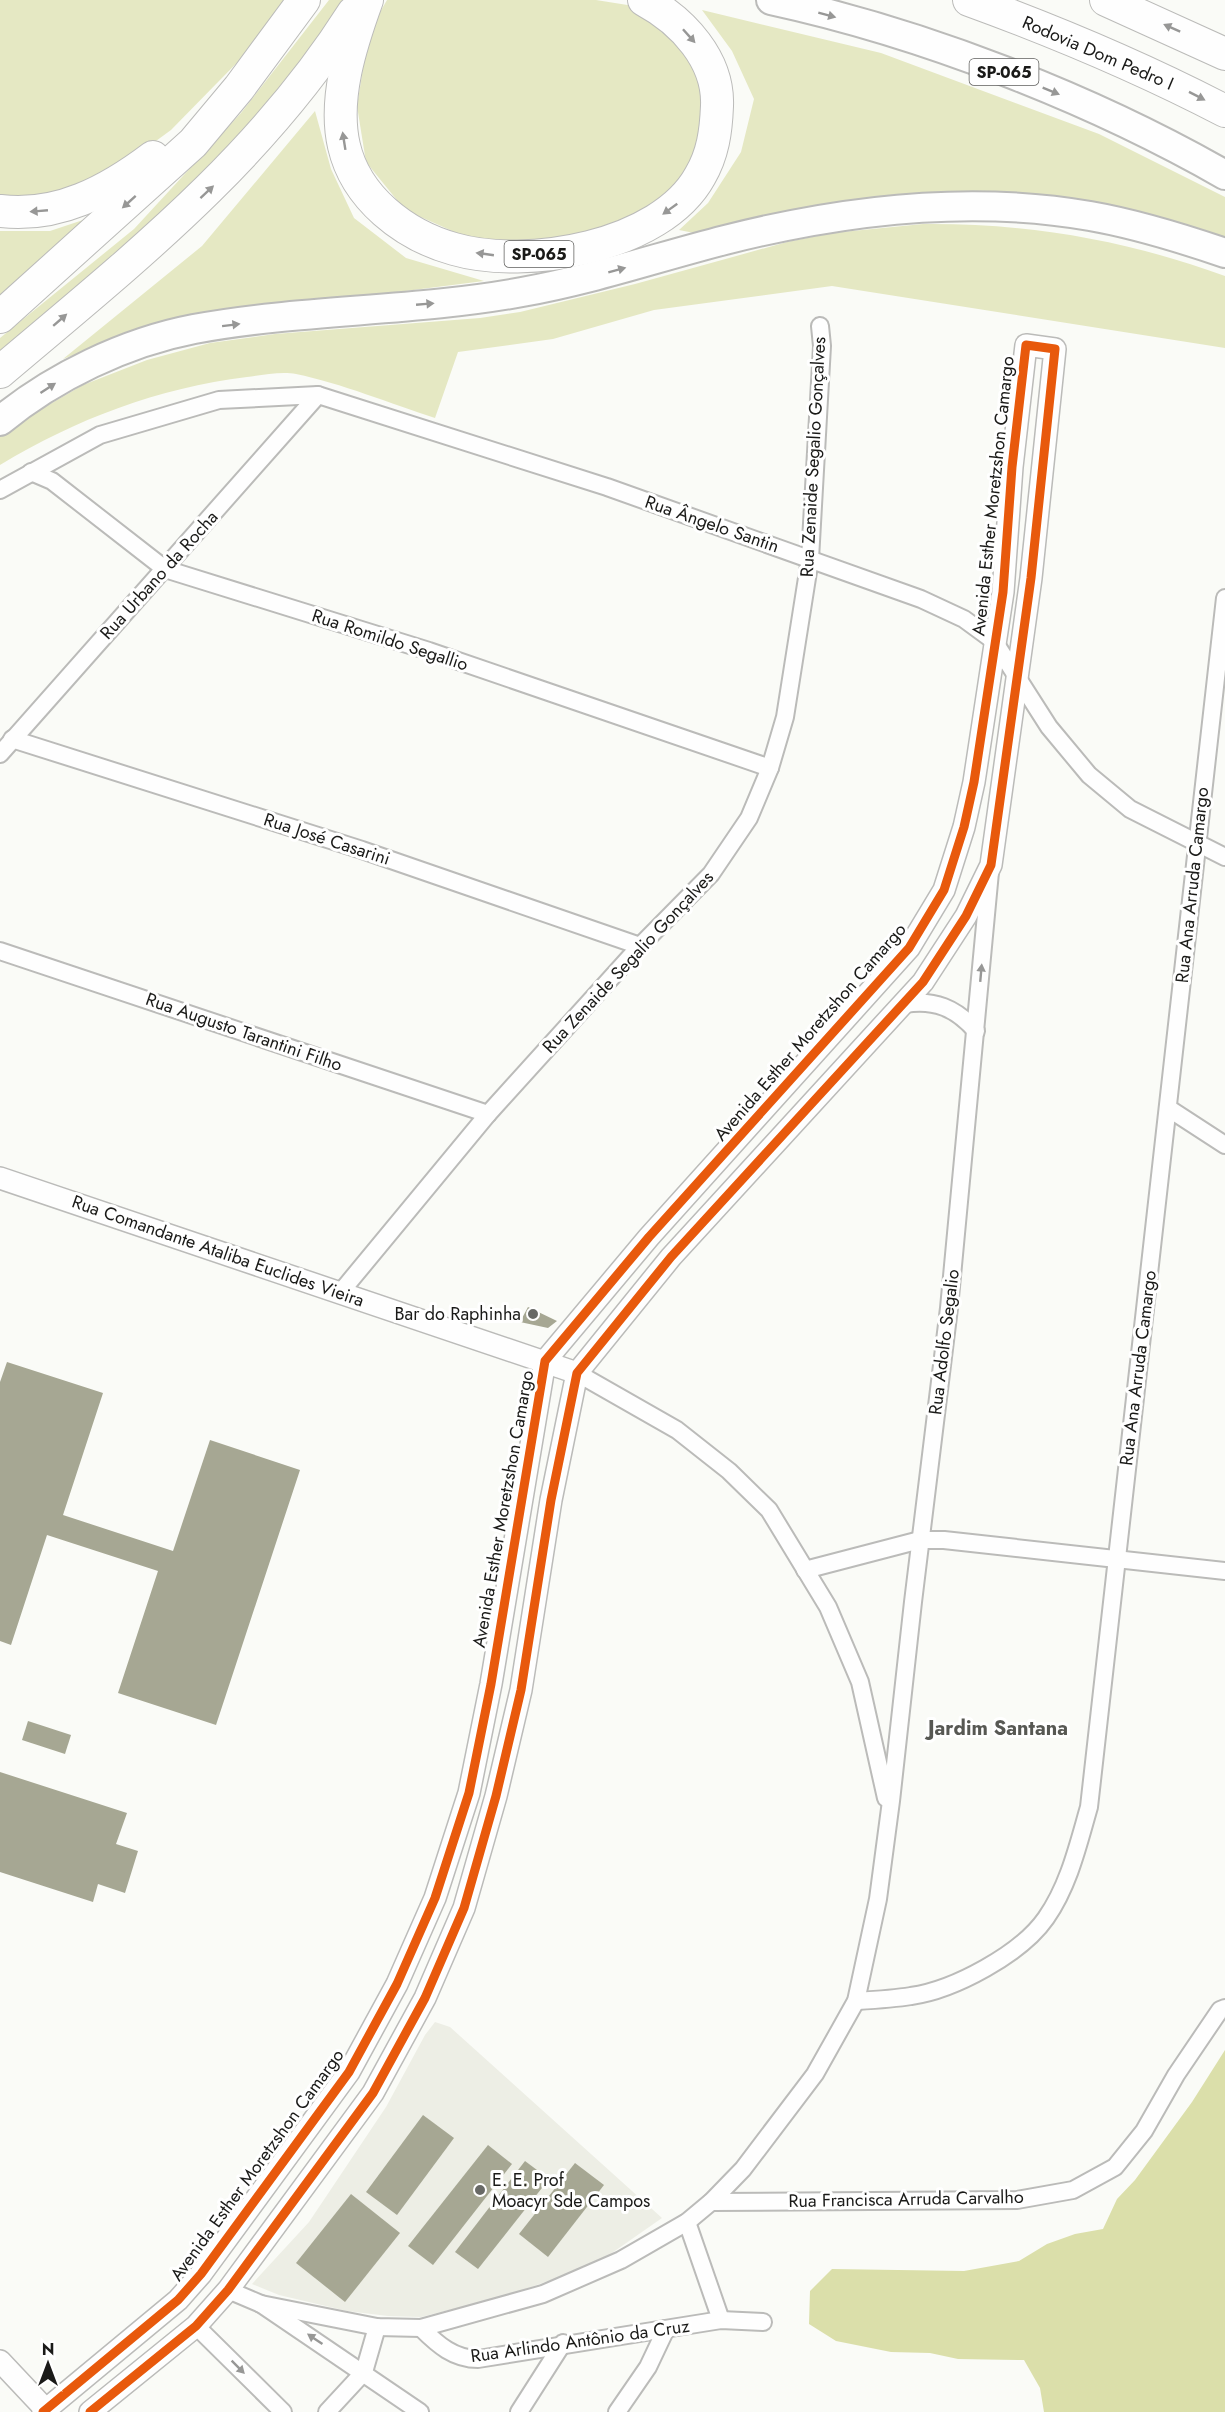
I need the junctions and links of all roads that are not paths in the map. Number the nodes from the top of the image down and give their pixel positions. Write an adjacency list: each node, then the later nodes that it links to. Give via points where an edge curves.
1 (304, 0): 8 (highway)
2 (362, 0): 16 (highway, one-way to 2, via 123,270 219,181 324,60)
3 (367, 0): 4 (highway, SP-065, one-way to 3, via 658,7 693,39 708,62 717,92 712,150 699,178 676,206 644,226 599,245 519,255 454,249 421,235 392,219 355,176 343,144 340,109)
4 (644, 0)
5 (771, 0): 11 (highway, SP-065, one-way to 11, via 939,49 1024,80 1127,122)
6 (969, 0): 10 (highway, Rodovia Dom Pedro I, one-way to 10, via 1148,72)
7 (1106, 0): 9 (highway, one-way to 7)
8 (283, 30): 12 (highway, one-way to 12, via 176,139 124,179 50,210); 14 (highway, one-way to 14, via 193,143)
9 (1225, 54)
10 (1225, 111)
11 (1225, 175)
12 (0, 211)
13 (1225, 253): 18 (highway, one-way to 13, via 88,367 146,343 193,330 522,292 736,237 880,211 1021,208 1090,216 1166,233)
14 (0, 317)
15 (820, 326): 21 (street, Rua Zenaide Segalio Gonçalves)
16 (0, 372)
17 (318, 395): 19 (street, via 219,400 100,435); 21 (street, Rua Ângelo Santin, via 606,487); 22 (street, Rua Urbano da Rocha)
18 (0, 420)
19 (32, 472): 20 (street); 22 (street, Rua Romildo Segallio, via 52,481)
20 (0, 490)
21 (810, 559): 24 (street, Rua Ângelo Santin, via 921,599 964,619); 29 (street, Rua Zenaide Segalio Gonçalves, via 784,717)
22 (165, 569): 27 (street, Rua Urbano da Rocha); 29 (street, Rua Romildo Segallio, via 429,651)
23 (1225, 598): 25 (street, Rua Ana Arruda Camargo)
24 (994, 641): 26 (street, Rua Ângelo Santin); 26 (street, Avenida Esther Moretzshon Camargo, via 1003,592 1026,345 1056,349 1031,578); 42 (street, Avenida Esther Moretzshon Camargo, via 964,827 944,890 909,948 649,1238)
25 (1221, 671): 30 (street, Rua Ana Arruda Camargo)
26 (1016, 673): 30 (street, Rua Ângelo Santin, via 1049,727 1089,775 1130,809); 32 (street, Avenida Esther Moretzshon Camargo)
27 (12, 739): 28 (street, Rua Urbano da Rocha); 33 (street, Rua José Casarini, via 362,850)
28 (0, 754)
29 (770, 768): 33 (street, Rua Zenaide Segalio Gonçalves, via 748,818 711,874)
30 (1196, 844): 31 (street, Rua Ângelo Santin); 37 (street, Rua Ana Arruda Camargo)
31 (1225, 857)
32 (991, 865): 35 (street, Avenida Esther Moretzshon Camargo, via 943,953); 36 (street, Rua Adolfo Segalio, one-way to 32)
33 (640, 946): 38 (street, Rua Zenaide Segalio Gonçalves)
34 (0, 951): 38 (street, Rua Augusto Tarantini Filho)
35 (905, 1004): 36 (street, via 920,1001 948,1008); 43 (street, Avenida Esther Moretzshon Camargo, via 671,1257)
36 (976, 1031): 44 (street, Rua Adolfo Segalio, via 949,1308)
37 (1168, 1108): 39 (street); 45 (street, Rua Ana Arruda Camargo)
38 (488, 1114): 41 (street, Rua Zenaide Segalio Gonçalves)
39 (1225, 1145)
40 (0, 1178): 41 (street, Rua Comandante Ataliba Euclides Vieira)
41 (340, 1293): 42 (street, Rua Comandante Ataliba Euclides Vieira)
42 (545, 1361): 43 (street, Rua Comandante Ataliba Euclides Vieira); 53 (street, Avenida Esther Moretzshon Camargo, via 476,1760 435,1898 397,1984 349,2072)
43 (577, 1373): 46 (street, Rua Comandante Ataliba Euclides Vieira, via 677,1430 729,1471 769,1510); 54 (street, Avenida Esther Moretzshon Camargo, via 551,1500 521,1690 464,1908 425,1998 373,2093)
44 (920, 1540): 45 (street); 46 (street); 48 (street, Rua Adolfo Segalio)
45 (1116, 1559): 47 (street); 49 (street, Rua Ana Arruda Camargo, via 1089,1807 1069,1876 1046,1918 1018,1946 965,1979 913,1996)
46 (805, 1569): 48 (street, Rua Comandante Ataliba Euclides Vieira, via 828,1607 860,1682)
47 (1225, 1571)
48 (889, 1818): 49 (street, Rua Adolfo Segalio, via 878,1899)
49 (856, 2001): 51 (street, Rua Adolfo Segalio, via 815,2074 743,2169)
50 (1225, 2008): 51 (street, Rua Francisca Arruda Carvalho, via 1176,2075 1144,2132 1114,2167 1073,2190 1017,2200)
51 (711, 2202): 52 (street, Rua Adolfo Segalio)
52 (687, 2222): 57 (street); 61 (street, Rua Adolfo Segalio, via 576,2282)
53 (201, 2274): 54 (street); 55 (street, Avenida Esther Moretzshon Camargo)
54 (228, 2290): 56 (street); 59 (street, Avenida Esther Moretzshon Camargo)
55 (178, 2300): 59 (street, via 182,2312); 66 (street, Avenida Esther Moretzshon Camargo)
56 (261, 2304): 60 (street, Rua Adolfo Segalio); 65 (street, one-way to 56)
57 (722, 2320): 58 (street, Rua Arlindo Antônio da Cruz); 62 (street, Rua Arlindo Antônio da Cruz)
58 (756, 2321)
59 (196, 2326): 67 (street, Avenida Esther Moretzshon Camargo); 68 (street, one-way to 68)
60 (378, 2327): 61 (street, Rua Adolfo Segalio); 65 (street)
61 (421, 2328): 63 (street, Rua Arlindo Antônio da Cruz, via 442,2347 465,2359)
62 (666, 2329): 63 (street, Rua Arlindo Antônio da Cruz); 72 (street, via 648,2367)
63 (563, 2343): 71 (street)
64 (0, 2361): 66 (street)
65 (363, 2372): 69 (street); 70 (street)
66 (46, 2411)
67 (90, 2412)
68 (283, 2412)
69 (327, 2412)
70 (420, 2412)
71 (519, 2412)
72 (617, 2412)

